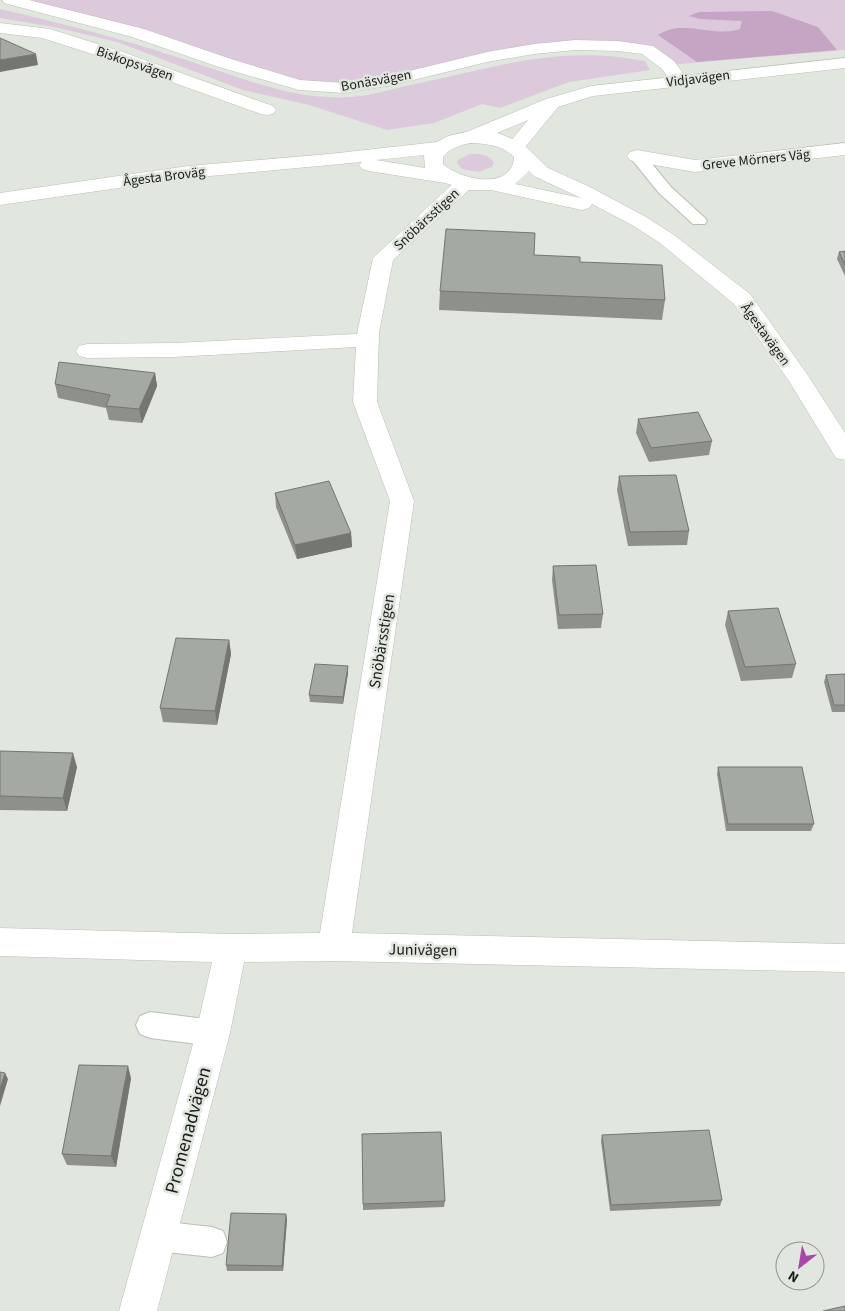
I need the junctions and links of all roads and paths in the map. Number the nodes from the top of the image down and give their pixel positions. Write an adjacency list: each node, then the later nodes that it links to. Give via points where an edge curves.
1 (10, 0): 4 (street, Bonäsvägen, via 138,33 299,85 344,88 393,80 487,56 575,45 647,50 668,65)
2 (0, 28): 6 (street, Biskopsvägen, via 44,33 97,49)
3 (845, 63): 4 (street, Vidjavägen)
4 (679, 80): 5 (street, Vidjavägen, via 591,91)
5 (552, 102): 7 (street, Vidjavägen); 10 (street)
6 (267, 110)
7 (471, 138): 8 (street, Ågesta Broväg, via 455,140); 10 (street, via 498,140)
8 (441, 147): 12 (street, Ågesta Broväg); 13 (street, via 433,156 434,166)
9 (845, 149): 11 (street, Greve Mörners Väg, via 695,166)
10 (520, 152): 14 (street, via 524,166 518,174); 16 (street, Ågestavägen, via 541,172)
11 (637, 156): 17 (lane, via 665,190)
12 (329, 160): 13 (street, Ågesta Broväg); 15 (street, Ågesta Broväg, via 188,172)
13 (454, 180): 14 (street, Ågesta Broväg); 18 (street, Snöbärsstigen, via 413,232 383,258)
14 (490, 184): 16 (street, Ågestavägen, via 567,200)
15 (0, 199)
16 (639, 220): 20 (street, Ågestavägen, via 742,299 799,379)
17 (699, 221)
18 (368, 340): 19 (street); 22 (street, Snöbärsstigen, via 365,402 402,501)
19 (88, 351)
20 (845, 452)
21 (0, 942): 23 (street, Junivägen)
22 (334, 947): 23 (street, Junivägen); 24 (street, Junivägen)
23 (232, 948): 26 (street, Promenadvägen)
24 (845, 958)
25 (150, 1025): 26 (lane)
26 (213, 1033): 27 (street, Promenadvägen)
27 (158, 1236): 28 (lane); 29 (street, Promenadvägen)
28 (212, 1242)
29 (132, 1307)

